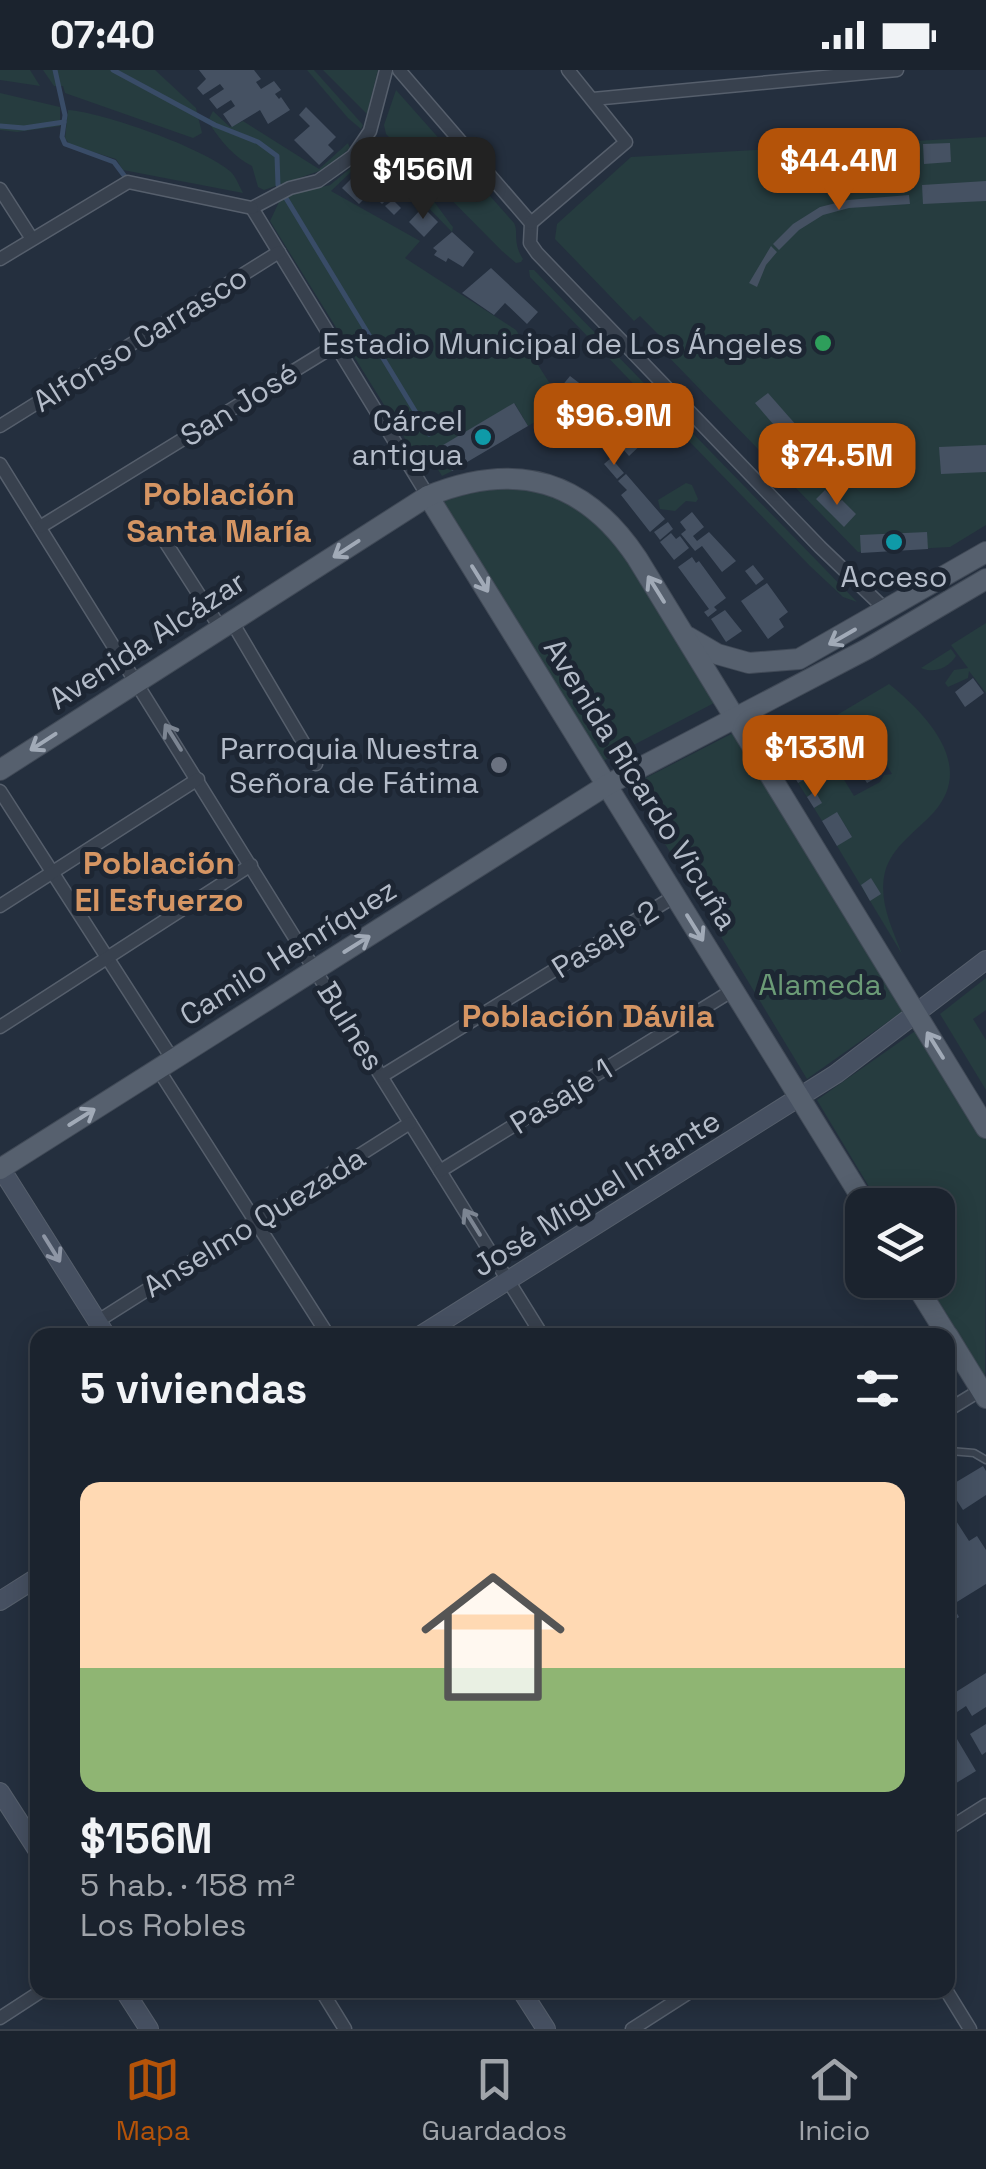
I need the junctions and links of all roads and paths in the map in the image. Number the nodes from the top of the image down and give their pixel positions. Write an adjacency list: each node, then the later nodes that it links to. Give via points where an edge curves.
1 (386, 70): 7 (street, via 370,131 345,164)
2 (399, 70): 8 (street)
3 (568, 70): 5 (street)
4 (897, 70): 5 (street)
5 (593, 99): 8 (street, via 626,142)
6 (0, 189): 9 (street)
7 (252, 208): 9 (street, via 128,182); 10 (street, Avenida Ricardo Vicuña)
8 (531, 223): 20 (street, via 537,253)
9 (32, 239): 11 (street)
10 (279, 252): 12 (street, Avenida Ricardo Vicuña); 13 (street, Alfonso Carrasco)
11 (0, 259)
12 (336, 344): 15 (street, Avenida Ricardo Vicuña); 16 (street, San José)
13 (0, 426)
14 (0, 464): 16 (street, Bulnes)
15 (428, 496): 21 (main road, Avenida Alcázar, one-way to 21); 22 (main road, one-way to 15, via 623,537 575,494 509,479); 28 (main road, Avenida Ricardo Vicuña, one-way to 28)
16 (40, 527): 23 (street, Bulnes)
17 (157, 529): 21 (street)
18 (986, 552): 20 (main road)
19 (986, 579): 24 (main road, Camilo Henríquez)
20 (887, 611): 22 (main road, one-way to 22, via 812,653 774,663 729,658)
21 (226, 625): 23 (main road, Avenida Alcázar); 25 (street)
22 (684, 634): 24 (main road)
23 (138, 682): 26 (main road, Avenida Alcázar, one-way to 26); 27 (street, Bulnes, one-way to 23)
24 (734, 719): 28 (main road, Camilo Henríquez); 38 (main road)
25 (316, 764)
26 (0, 770)
27 (198, 779): 30 (street, Bulnes); 31 (street)
28 (607, 786): 32 (main road, Avenida Ricardo Vicuña); 36 (main road, Camilo Henríquez, one-way to 28)
29 (0, 791): 31 (street)
30 (252, 865): 34 (street); 36 (street, Bulnes)
31 (53, 872): 33 (street); 34 (street)
32 (675, 896): 37 (main road, Avenida Ricardo Vicuña, one-way to 37); 41 (street, Pasaje 2)
33 (0, 906)
34 (108, 958): 39 (street); 40 (street)
35 (986, 960): 38 (street, José Miguel Infante)
36 (316, 970): 40 (main road, Camilo Henríquez); 41 (street, Bulnes)
37 (733, 990): 42 (main road, Avenida Ricardo Vicuña); 46 (street, Pasaje 1)
38 (916, 1016): 42 (street, José Miguel Infante); 44 (main road, one-way to 38)
39 (0, 1027)
40 (166, 1064): 45 (main road, Camilo Henríquez, one-way to 40); 48 (street)
41 (382, 1076): 43 (street, Bulnes)
42 (800, 1097): 47 (main road, Avenida Ricardo Vicuña); 49 (street, José Miguel Infante)
43 (410, 1122): 46 (street, Bulnes); 48 (street, Anselmo Quezada)
44 (986, 1128)
45 (0, 1168): 51 (street, one-way to 51)
46 (440, 1171): 49 (street, Bulnes, one-way to 46)
47 (856, 1188)
48 (255, 1221): 51 (street, Anselmo Quezada); 52 (street)
49 (508, 1281): 53 (street, José Miguel Infante); 54 (street, Bulnes)
50 (924, 1298): 55 (main road)
51 (102, 1328)
52 (324, 1328)
53 (433, 1328)
54 (538, 1328)
55 (943, 1328)
56 (955, 1347): 57 (main road)
57 (984, 1391): 58 (street)
58 (955, 1406)
59 (955, 1452): 60 (lane)
60 (986, 1460)
61 (30, 1582): 62 (street)
62 (0, 1601)
63 (0, 1792): 66 (street)
64 (986, 1805): 65 (street)
65 (955, 1825)
66 (30, 1839)
67 (31, 1998): 73 (street)
68 (129, 1998): 74 (street)
69 (326, 1998): 75 (street)
70 (526, 1998): 76 (street)
71 (681, 1998): 77 (street)
72 (951, 1998): 78 (street)
73 (0, 2018)
74 (149, 2029)
75 (345, 2029)
76 (546, 2029)
77 (632, 2029)
78 (970, 2029)

